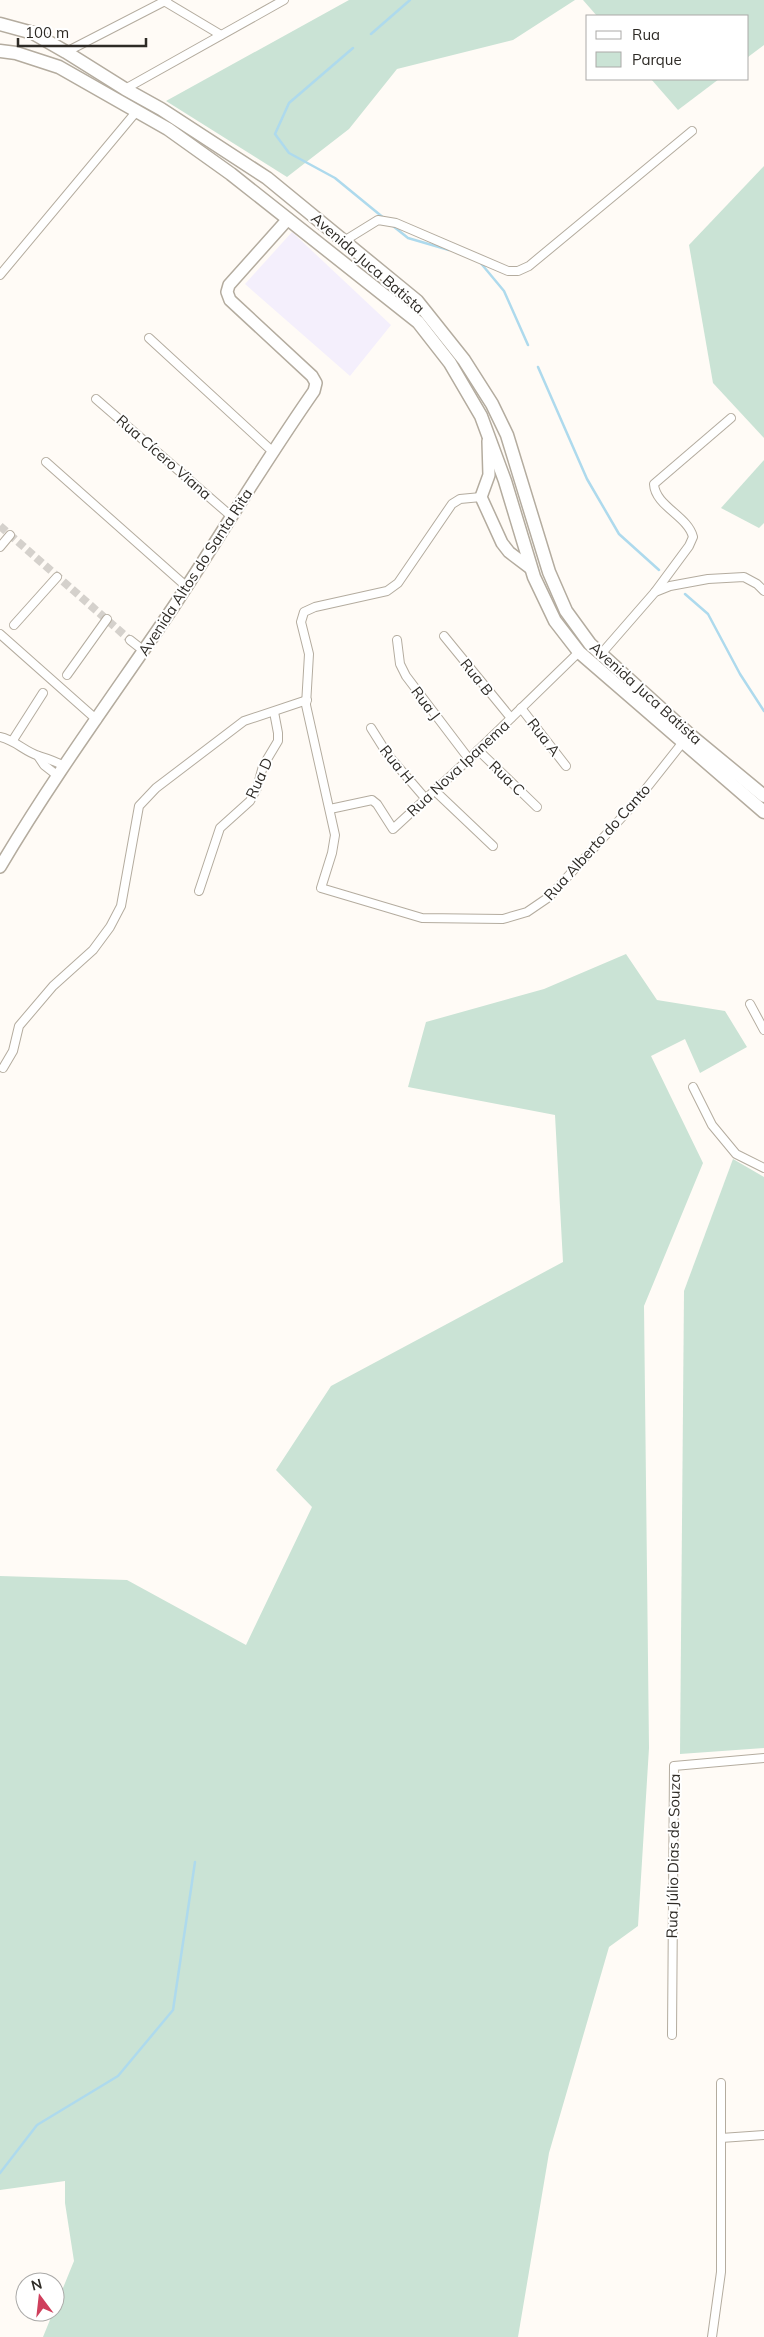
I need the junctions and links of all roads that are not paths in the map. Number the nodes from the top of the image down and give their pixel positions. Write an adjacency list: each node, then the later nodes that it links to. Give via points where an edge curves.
1 (284, 0): 4 (street)
2 (166, 1): 4 (street); 6 (street)
3 (0, 24): 6 (main road, Avenida Juca Batista, via 33,33)
4 (221, 35): 7 (street)
5 (0, 51): 8 (main road, Avenida Juca Batista, via 59,67)
6 (66, 52): 7 (main road, Avenida Juca Batista)
7 (124, 89): 11 (main road, Avenida Juca Batista, via 161,109 267,178)
8 (136, 112): 10 (main road, Avenida Juca Batista, via 168,129); 12 (street)
9 (692, 131): 11 (street, via 530,266 518,271 508,271 396,222 378,220)
10 (288, 218): 16 (main road, Avenida Juca Batista, via 418,322 450,363); 18 (street, Avenida Altos do Santa Rita, via 229,285 227,292 230,300 316,383 314,391)
11 (344, 241): 17 (main road, Avenida Juca Batista, via 417,301 464,360)
12 (0, 275)
13 (149, 338): 18 (street)
14 (96, 399): 21 (street, Rua Cícero Viana)
15 (731, 418): 33 (street, via 654,484 656,492 693,537)
16 (487, 430): 17 (main road, via 496,428); 20 (street, via 489,475); 25 (main road, Avenida Juca Batista)
17 (507, 435): 22 (main road, Avenida Juca Batista)
18 (272, 451): 21 (street, Avenida Altos do Santa Rita)
19 (46, 462): 31 (street)
20 (481, 497): 24 (street); 45 (street, via 460,499 452,504 398,583 387,591 340,600 304,612 300,622 309,654)
21 (231, 516): 31 (street, Avenida Altos do Santa Rita)
22 (535, 524): 25 (main road); 42 (main road, Avenida Juca Batista, via 549,572 566,611)
23 (10, 534): 26 (street)
24 (502, 543): 25 (street, via 510,548); 27 (street)
25 (523, 544): 27 (main road, Avenida Juca Batista)
26 (0, 546)
27 (530, 568): 41 (main road, Avenida Juca Batista, via 555,621)
28 (764, 576): 30 (street)
29 (57, 577): 35 (street)
30 (757, 584): 32 (street); 33 (street, via 744,577 708,579)
31 (186, 587): 40 (street, Avenida Altos do Santa Rita)
32 (764, 591)
33 (655, 592): 42 (street)
34 (106, 619): 43 (street)
35 (14, 626)
36 (0, 634): 49 (street)
37 (444, 636): 48 (street, Rua B)
38 (130, 640): 40 (street)
39 (397, 640): 57 (street, Rua J, via 400,664 406,676)
40 (144, 651): 49 (street, Avenida Altos do Santa Rita)
41 (579, 652): 46 (street, Rua Nova Ipanema); 53 (main road, Avenida Juca Batista)
42 (601, 654): 62 (main road, Avenida Juca Batista, via 689,734)
43 (67, 675)
44 (43, 693): 52 (street)
45 (307, 700): 47 (street); 65 (street)
46 (521, 708): 48 (street, Rua Nova Ipanema); 59 (street, Rua A)
47 (274, 712): 69 (street, Rua D, via 278,741 263,766 250,801 220,828); 72 (street, via 244,721 223,735 156,788 139,806 121,906 93,950 53,986 19,1026 13,1051)
48 (511, 718): 54 (street, Rua Nova Ipanema)
49 (97, 720): 60 (street, Avenida Altos do Santa Rita)
50 (371, 728): 63 (street, Rua H)
51 (0, 737): 52 (street)
52 (12, 740): 55 (street)
53 (683, 742): 65 (street, Rua Alberto do Canto, via 634,804 550,897 527,912 502,919 422,918 321,888 335,835); 66 (main road, Avenida Juca Batista)
54 (478, 750): 57 (street, Rua Nova Ipanema); 64 (street, Rua C)
55 (38, 756): 56 (street); 58 (street)
56 (51, 758): 58 (street); 60 (street)
57 (469, 759): 61 (street, Rua Nova Ipanema)
58 (47, 766): 60 (street)
59 (566, 766)
60 (61, 771): 68 (street, Avenida Altos do Santa Rita)
61 (434, 790): 63 (street, Rua Nova Ipanema); 67 (street)
62 (764, 796)
63 (425, 798): 65 (street, Rua Nova Ipanema, via 393,829 372,800)
64 (537, 807)
65 (330, 809)
66 (764, 812)
67 (493, 846)
68 (0, 867)
69 (200, 891)
70 (750, 1004): 71 (street)
71 (764, 1030)
72 (3, 1068)
73 (693, 1087): 74 (street, via 712,1125 736,1154)
74 (764, 1168)
75 (764, 1758): 76 (street, Rua Júlio Dias de Souza, via 674,1766)
76 (672, 2035)
77 (721, 2083): 79 (street)
78 (764, 2135): 79 (street)
79 (721, 2138): 80 (street, via 722,2272)
80 (712, 2337)

